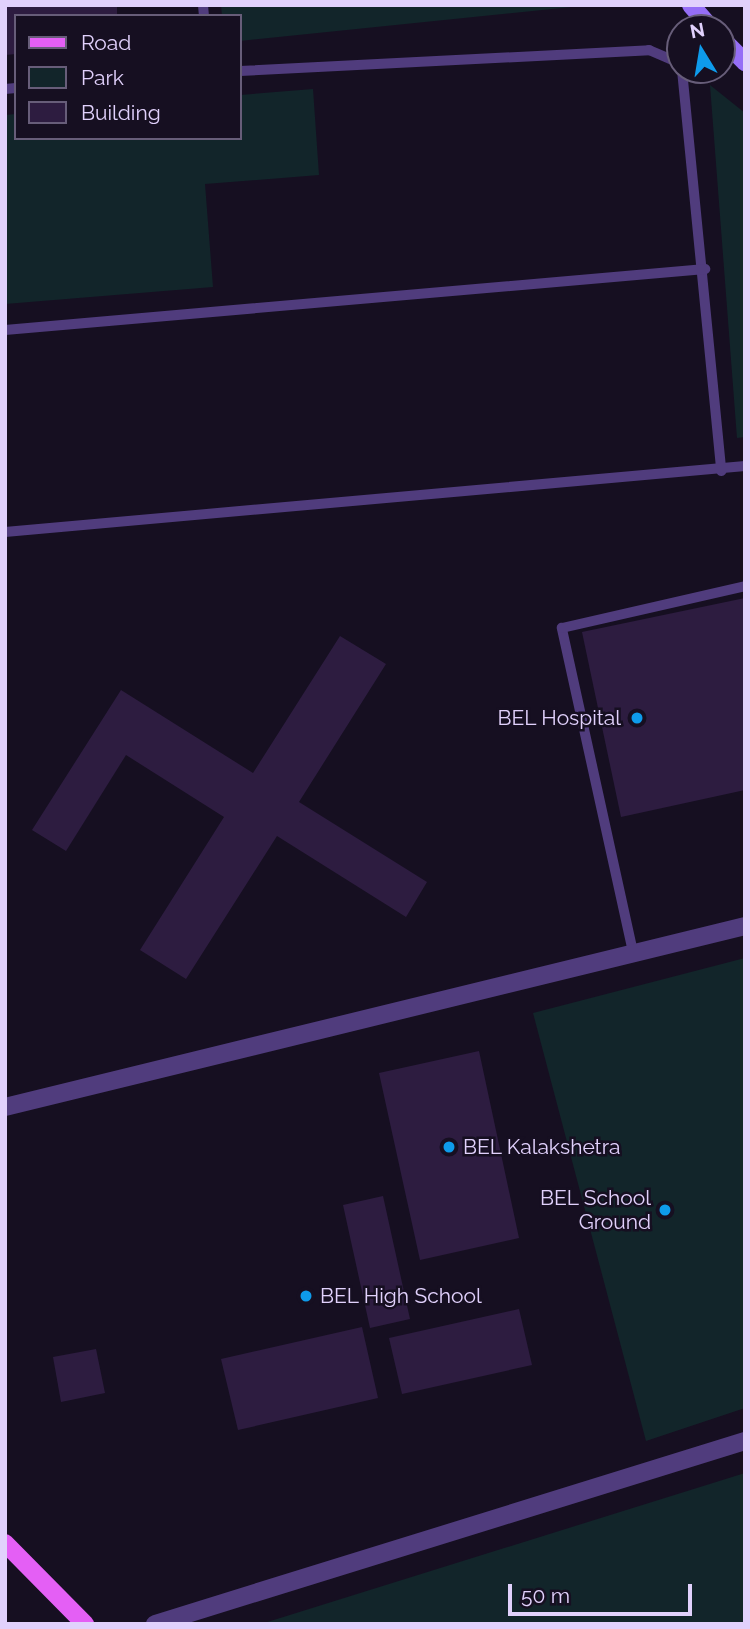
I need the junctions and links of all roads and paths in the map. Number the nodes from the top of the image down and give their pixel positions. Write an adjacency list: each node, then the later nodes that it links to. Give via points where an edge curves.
1 (666, 57): 2 (lane, via 649,50)
2 (242, 71)
3 (684, 84): 4 (lane)
4 (705, 269): 5 (lane); 7 (lane)
5 (5, 330)
6 (745, 466): 7 (lane)
7 (721, 471): 8 (lane)
8 (5, 532)
9 (745, 586): 11 (lane, via 562,628)
10 (745, 926): 11 (street)
11 (633, 951): 12 (street)
12 (5, 1107)
13 (745, 1441): 16 (street)
14 (5, 1543): 15 (main road)
15 (85, 1624)
16 (155, 1624)

